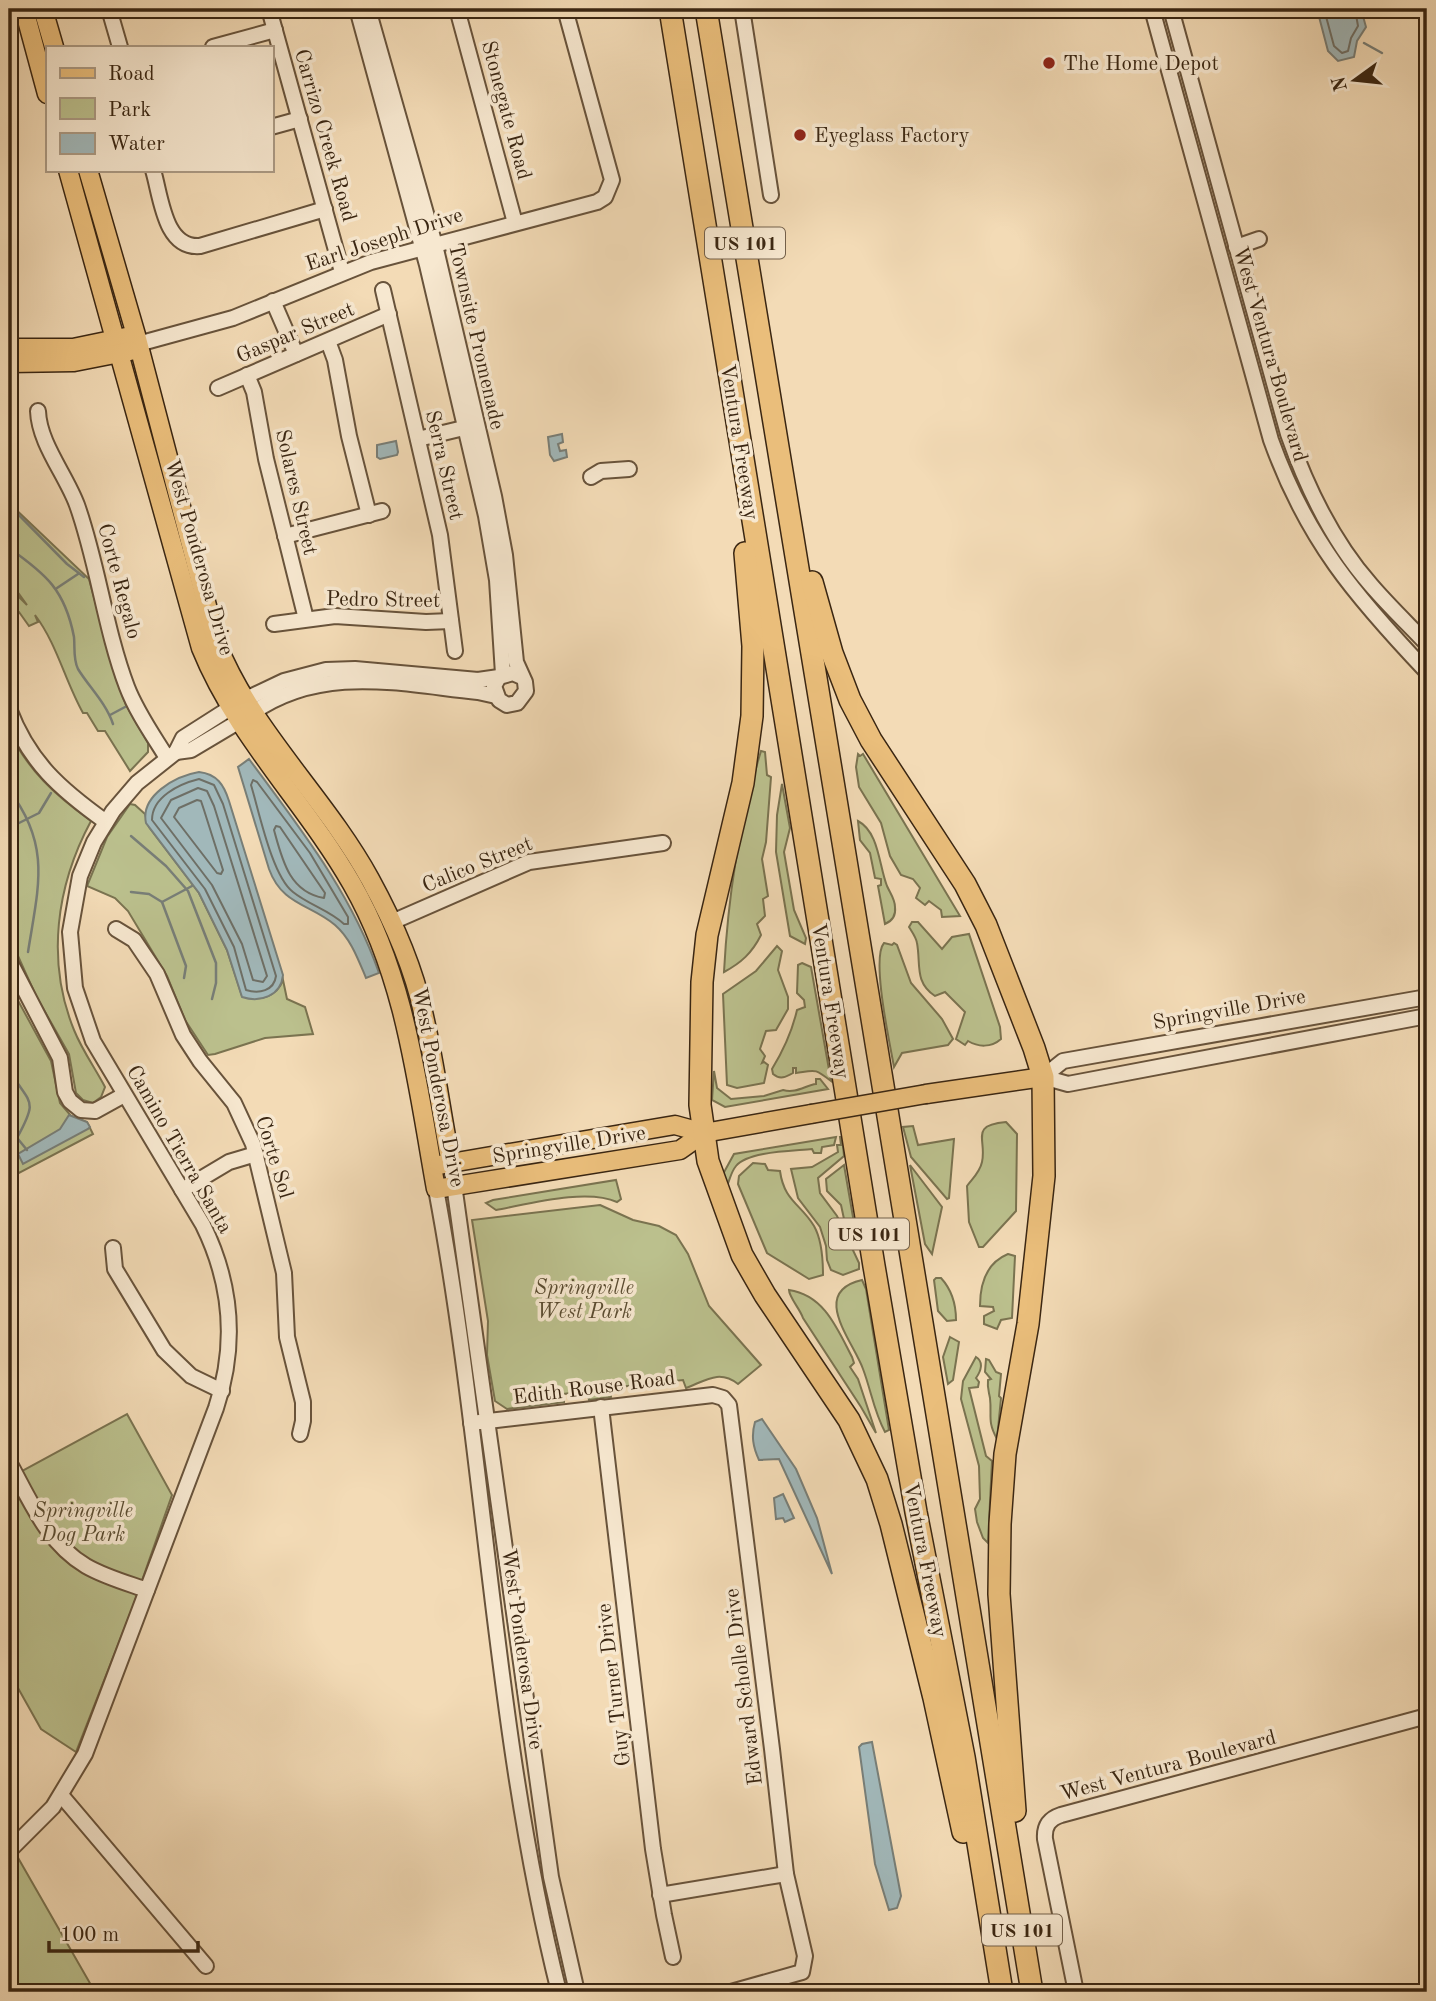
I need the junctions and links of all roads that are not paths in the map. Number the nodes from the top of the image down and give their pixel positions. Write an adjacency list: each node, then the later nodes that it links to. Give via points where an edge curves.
1 (13, 9): 15 (street)
2 (24, 9): 20 (main road)
3 (43, 9): 17 (main road)
4 (109, 9): 18 (street)
5 (269, 9): 16 (street, Carrizo Creek Road)
6 (357, 9): 32 (street, Townsite Promenade)
7 (368, 9): 32 (street, Townsite Promenade)
8 (457, 9): 30 (street, Stonegate Road)
9 (565, 9): 30 (street, Earl Joseph Drive, via 611,189 597,202)
10 (670, 9): 50 (highway, Ventura Freeway / US 101)
11 (706, 9): 52 (highway, Ventura Freeway / US 101)
12 (743, 9): 28 (street)
13 (1152, 9): 22 (street, West Ventura Boulevard)
14 (1171, 9): 21 (street, West Ventura Boulevard)
15 (9, 13)
16 (275, 30): 19 (street); 23 (street, Carrizo Creek Road)
17 (54, 46)
18 (120, 46)
19 (217, 46)
20 (46, 90)
21 (1193, 92): 22 (street); 33 (street, West Ventura Boulevard)
22 (1176, 97): 59 (street, West Ventura Boulevard, via 1271,440 1293,496 1333,564)
23 (300, 119): 24 (street); 29 (street, Carrizo Creek Road)
24 (273, 126)
25 (69, 172): 40 (main road, West Ponderosa Drive)
26 (90, 172): 39 (main road, West Ponderosa Drive)
27 (154, 172): 29 (street, via 170,228 189,246)
28 (771, 195)
29 (325, 209): 34 (street, Carrizo Creek Road)
30 (515, 223): 32 (street, Earl Joseph Drive)
31 (1259, 239): 33 (street)
32 (429, 246): 34 (street, Earl Joseph Drive); 47 (street, Townsite Promenade)
33 (1236, 247): 57 (street, West Ventura Boulevard, via 1288,434 1309,489 1370,584)
34 (342, 272): 36 (street, Earl Joseph Drive)
35 (383, 290): 37 (street, Serra Street)
36 (274, 301): 39 (street, Earl Joseph Drive, via 223,321); 42 (street)
37 (389, 314): 38 (street, Gaspar Street); 48 (street, Serra Street)
38 (328, 341): 42 (street, Gaspar Street); 53 (street, via 349,436 376,513)
39 (138, 343): 40 (main road, Earl Joseph Drive); 64 (main road, West Ponderosa Drive, via 210,623)
40 (117, 347): 41 (main road, Earl Joseph Drive); 43 (main road, Earl Joseph Drive, via 74,362); 64 (main road, West Ponderosa Drive, via 194,627 209,669)
41 (9, 348)
42 (296, 354): 44 (street, Gaspar Street)
43 (9, 363)
44 (247, 375): 45 (street, Gaspar Street); 53 (street, Solares Street)
45 (218, 388)
46 (38, 411): 65 (street, Corte Regalo, via 41,432 84,525 128,689 140,714)
47 (471, 426): 48 (street); 60 (street, Townsite Promenade, via 494,557); 61 (street, Townsite Promenade, via 501,532 516,662)
48 (418, 439): 55 (street, Serra Street, via 440,535)
49 (629, 469): 51 (street, via 601,471)
50 (745, 474): 75 (highway, via 742,512 753,646 752,716 743,783 707,935 700,1105); 101 (highway, Ventura Freeway / US 101, via 878,1293 964,1757)
51 (591, 477)
52 (783, 477): 73 (highway, via 832,653 850,700 986,925); 93 (highway, Ventura Freeway / US 101)
53 (285, 536): 54 (street, Solares Street)
54 (306, 619): 55 (street, Pedro Street, via 352,616); 56 (street, Pedro Street)
55 (451, 621): 58 (street, Serra Street)
56 (274, 624)
57 (1427, 644)
58 (455, 651)
59 (1427, 672)
60 (501, 676): 61 (street, via 513,673); 62 (street); 64 (street, Camino Tierra Santa, via 478,681 326,670 284,681)
61 (522, 677): 62 (street, via 526,691 517,703 508,705)
62 (496, 696): 64 (street, Camino Tierra Santa, via 341,681 314,684)
63 (9, 709): 66 (street, via 45,772)
64 (241, 711): 65 (street, Camino Tierra Santa, via 191,750); 68 (main road, West Ponderosa Drive, via 355,854)
65 (171, 755): 66 (street, Camino Tierra Santa, via 136,783)
66 (106, 822): 74 (street, Camino Tierra Santa, via 80,876 70,951 85,1024)
67 (663, 843): 68 (street, Calico Street, via 529,862)
68 (384, 926): 77 (main road, West Ponderosa Drive, via 414,978 424,1012); 78 (main road, West Ponderosa Drive)
69 (116, 929): 76 (street, Corte Sol, via 134,940 157,974 183,1035 234,1103)
70 (9, 960): 74 (street, via 60,1058 70,1101 81,1110 95,1111)
71 (1427, 997): 73 (street, Springville Drive, via 1063,1061)
72 (1427, 1016): 73 (street, Springville Drive, via 1068,1084)
73 (1043, 1077): 75 (main road, Springville Drive, bridge); 93 (highway, via 1044,1176 1028,1324 1005,1454 1000,1524 1001,1629 1017,1840)
74 (124, 1095): 80 (street, Camino Tierra Santa)
75 (704, 1133): 77 (main road, Springville Drive, via 675,1125); 79 (main road, Springville Drive, via 680,1150); 101 (highway, via 708,1163 742,1255 849,1420 885,1501)
76 (256, 1153): 80 (street, via 229,1162); 87 (street, Corte Sol, via 284,1273 287,1337 303,1402)
77 (451, 1163): 78 (main road, Springville Drive); 79 (street, West Ponderosa Drive)
78 (432, 1167): 79 (main road, West Ponderosa Drive)
79 (445, 1187): 85 (street, West Ponderosa Drive); 86 (street, West Ponderosa Drive)
80 (182, 1190): 82 (street, Camino Tierra Santa, via 211,1240 226,1287 230,1339)
81 (113, 1248): 82 (street, via 115,1269 163,1350 191,1376)
82 (222, 1391): 89 (street, Camino Tierra Santa)
83 (723, 1398): 84 (street, Edith Rouse Road, via 713,1395); 94 (street, Edward Scholle Drive, via 729,1405 738,1467)
84 (601, 1407): 85 (street, Edith Rouse Road); 95 (street, Guy Turner Drive)
85 (489, 1421): 86 (street, Edith Rouse Road); 99 (street, West Ponderosa Drive, via 551,1877)
86 (471, 1423): 98 (street, West Ponderosa Drive, via 522,1806 539,1911)
87 (300, 1434)
88 (9, 1462): 89 (street, via 42,1523 66,1552 96,1571)
89 (147, 1590): 91 (street, Camino Tierra Santa, via 94,1735)
90 (1427, 1716): 103 (street, West Ventura Boulevard, via 1050,1820 1045,1839)
91 (61, 1796): 92 (street, Camino Tierra Santa); 97 (street)
92 (9, 1851)
93 (1012, 1868): 102 (highway, Ventura Freeway / US 101)
94 (786, 1874): 95 (street); 100 (street, Edward Scholle Drive, via 806,1956 802,1972)
95 (660, 1895): 96 (street, Guy Turner Drive)
96 (673, 1957)
97 (206, 1966)
98 (559, 1992)
99 (577, 1992)
100 (730, 1992)
101 (1001, 1992)
102 (1032, 1992)
103 (1076, 1992)

